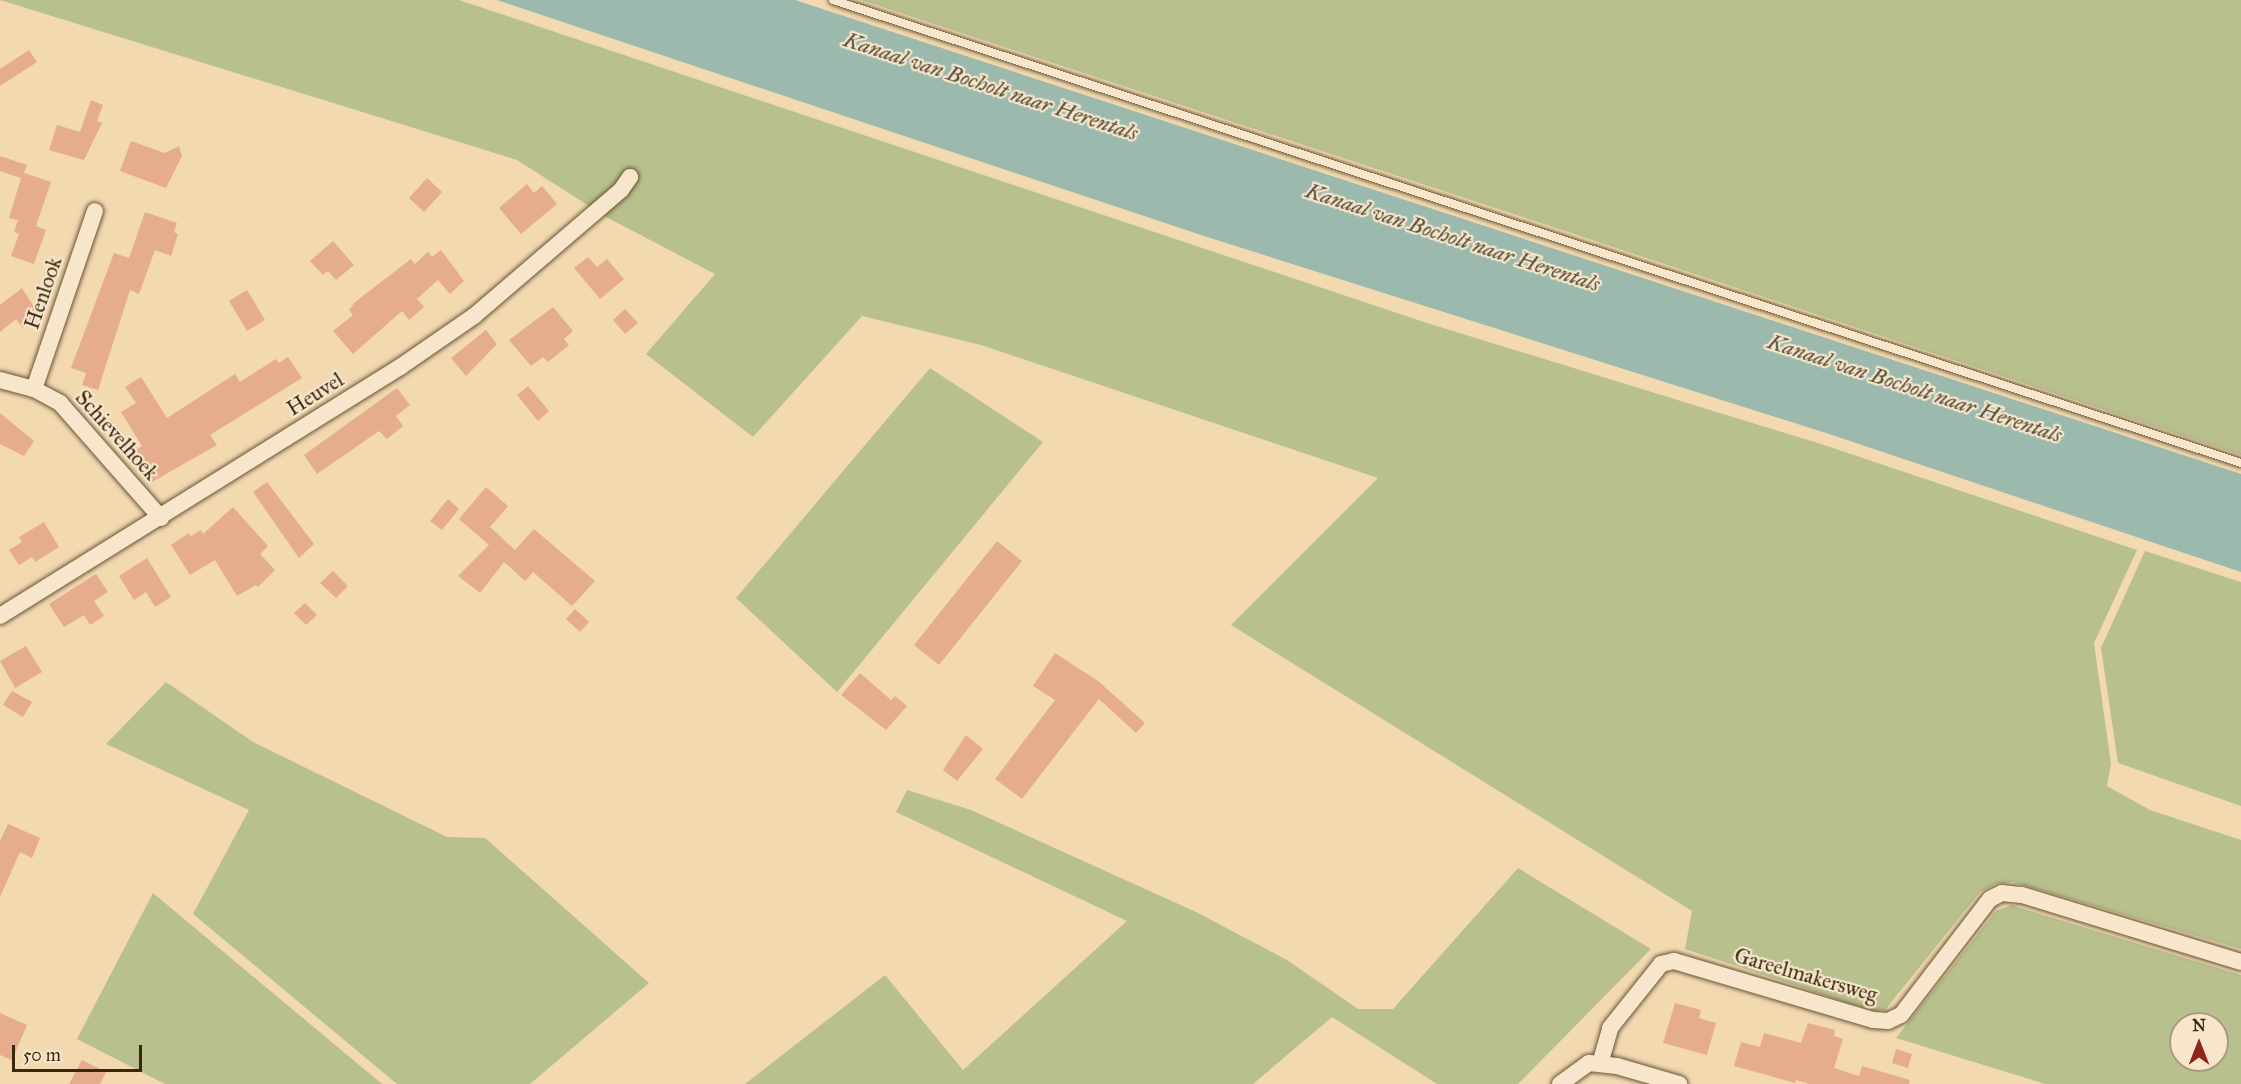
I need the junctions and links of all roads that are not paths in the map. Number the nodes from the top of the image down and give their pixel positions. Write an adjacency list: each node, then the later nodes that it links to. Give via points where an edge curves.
1 (833, 0): 6 (lane)
2 (630, 177): 7 (street, Heuvel, via 621,190 474,316)
3 (95, 211): 5 (street, Henlook)
4 (0, 380): 5 (street, Schievelhoek)
5 (34, 389): 7 (street, Schievelhoek, via 74,417)
6 (2241, 462)
7 (161, 518): 8 (street, Heuvel)
8 (0, 616)
9 (2241, 962): 10 (street, Gareelmakersweg, via 2022,895 2002,893 1990,899 1901,1015 1888,1021 1873,1020 1674,961 1661,964 1610,1028)
10 (1600, 1064): 11 (street, via 1589,1063); 12 (street)
11 (1560, 1084)
12 (1679, 1084)

